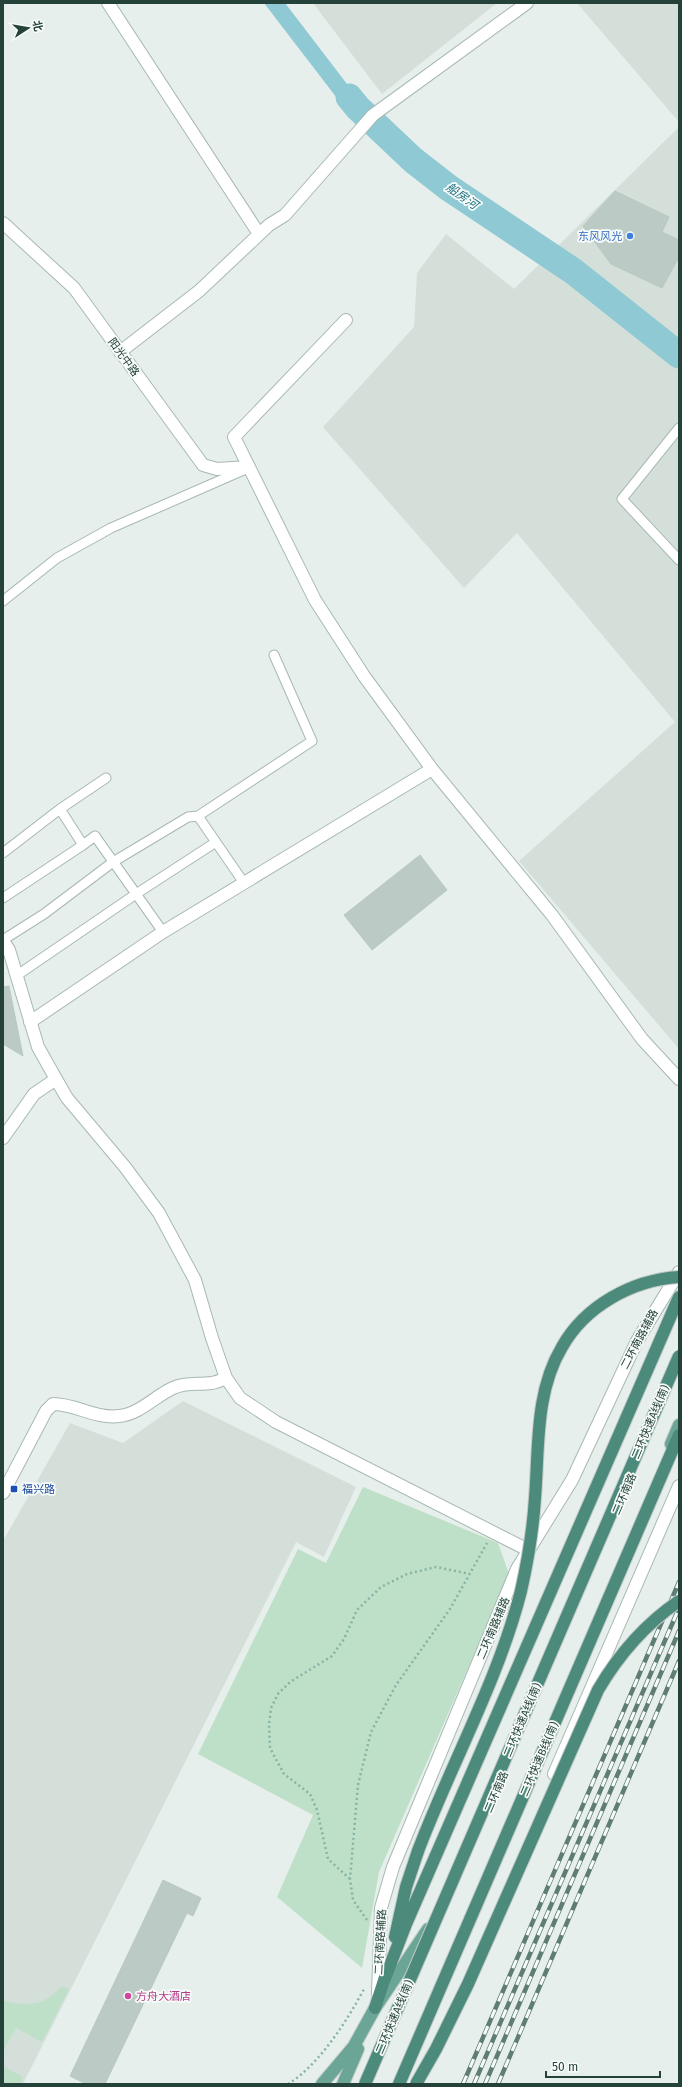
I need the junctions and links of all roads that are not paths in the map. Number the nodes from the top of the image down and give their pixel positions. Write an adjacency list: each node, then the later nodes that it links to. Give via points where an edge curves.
1 (108, 3): 4 (street)
2 (527, 3): 4 (street, via 373,115 285,215)
3 (3, 223): 6 (street, 阳光中路, via 74,288)
4 (259, 234): 6 (street, via 199,291)
5 (346, 320): 8 (street, via 234,437)
6 (120, 352): 8 (street, 阳光中路, via 203,465 217,469)
7 (679, 428): 9 (lane, via 622,499)
8 (250, 468): 10 (lane, via 111,528 57,558); 12 (street, via 315,600 364,676)
9 (679, 560)
10 (3, 600)
11 (274, 655): 15 (lane, via 312,741)
12 (432, 768): 20 (street); 27 (street, via 552,915 642,1039)
13 (106, 778): 14 (lane)
14 (60, 809): 17 (lane); 18 (lane)
15 (198, 816): 16 (lane); 19 (lane, via 188,817)
16 (216, 842): 20 (lane); 21 (lane)
17 (83, 844): 19 (lane, via 95,836); 22 (lane)
18 (3, 853)
19 (113, 862): 21 (lane); 24 (lane, via 44,914)
20 (244, 883): 23 (street)
21 (136, 894): 23 (lane); 25 (lane)
22 (3, 898)
23 (163, 932): 26 (street)
24 (3, 940): 25 (street, via 9,950)
25 (16, 976): 26 (street)
26 (30, 1022): 28 (street, via 38,1047)
27 (679, 1078)
28 (56, 1079): 29 (street, via 34,1094); 35 (street, via 67,1098 125,1167 159,1213 195,1280)
29 (5, 1131)
30 (679, 1272): 40 (street, 二环南路辅路, via 637,1341 572,1480)
31 (679, 1277): 43 (highway, bridge, via 643,1284 604,1302 576,1327 554,1361 541,1410 531,1535 519,1598 486,1690 418,1851 406,1887)
32 (679, 1297): 43 (highway, via 435,1857)
33 (679, 1356): 47 (highway, 二环快速A线(南), bridge)
34 (679, 1368): 42 (main road, 二环南路)
35 (226, 1378): 39 (street, via 212,1383 178,1386 141,1408 120,1416 100,1416 67,1404 53,1404 46,1411); 40 (street, via 240,1398 276,1422)
36 (679, 1424): 49 (main road, 二环南路)
37 (679, 1435): 50 (highway, 二环快速B线(南))
38 (679, 1486): 52 (street)
39 (3, 1493)
40 (528, 1550): 44 (street, 二环南路辅路, via 513,1579 392,1866 383,1898)
41 (679, 1601): 51 (highway, bridge, via 633,1640 620,1655 598,1690 465,1990)
42 (465, 1863): 44 (main road, via 433,1921); 48 (main road, 二环南路)
43 (384, 1981): 44 (highway)
44 (376, 2008): 45 (main road, via 350,2052); 46 (main road)
45 (322, 2084)
46 (343, 2084)
47 (365, 2084)
48 (370, 2084)
49 (395, 2084)
50 (399, 2084)
51 (416, 2084)
52 (420, 2084)

